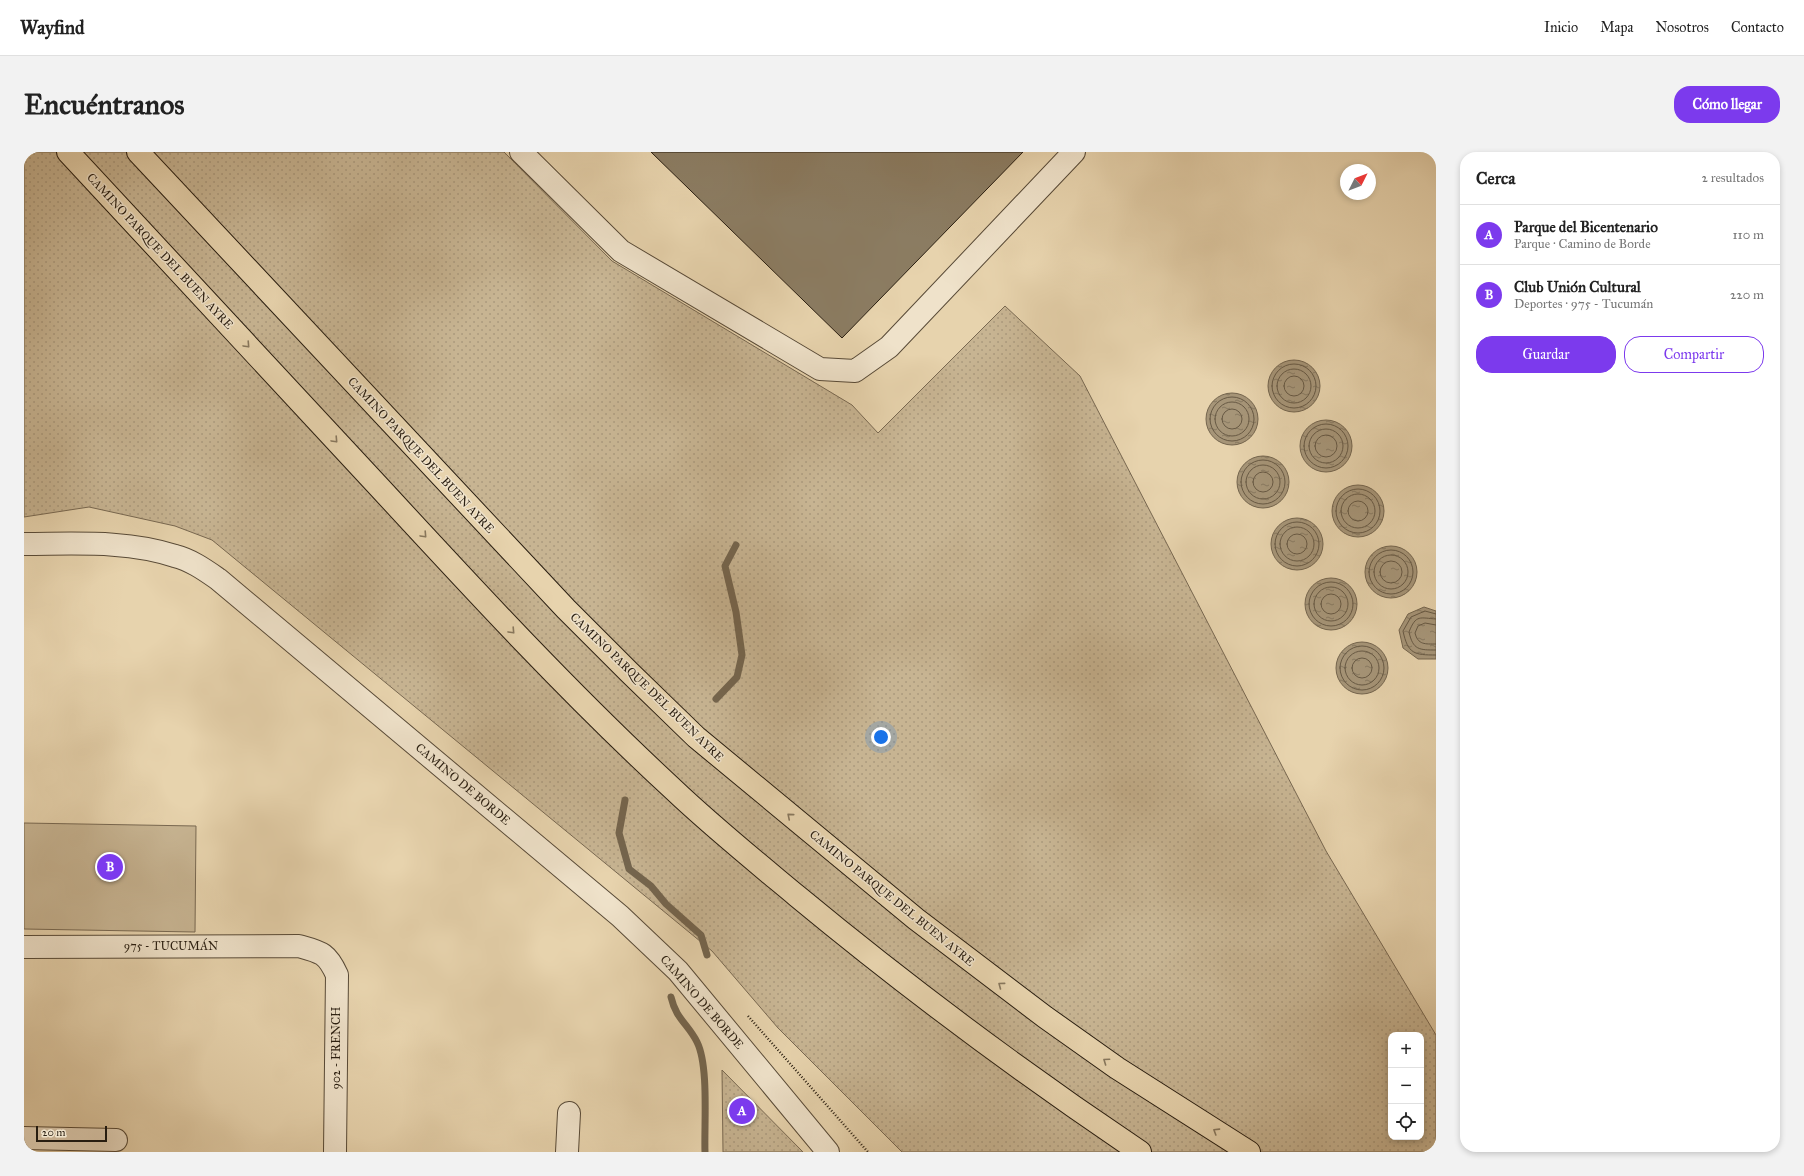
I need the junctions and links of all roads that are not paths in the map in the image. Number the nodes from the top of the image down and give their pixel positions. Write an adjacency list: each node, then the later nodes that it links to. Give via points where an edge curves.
1 (68, 152): 14 (highway, CAMINO PARQUE DEL BUEN AYRE, one-way to 14, via 520,639 626,746 738,847 890,972 1065,1102)
2 (138, 152): 15 (highway, CAMINO PARQUE DEL BUEN AYRE, one-way to 2, via 1117,1068 1038,1013 860,874 696,737 566,609)
3 (521, 152): 4 (street, via 621,251 820,369 855,371 889,347)
4 (1074, 152)
5 (24, 544): 13 (street, CAMINO DE BORDE, via 125,545 148,548 177,556 218,579 647,940 678,971)
6 (24, 947): 7 (street, 975 - TUCUMÁN, via 299,946)
7 (318, 951): 11 (street, 902 - FRENCH, via 330,960 336,975)
8 (568, 1113): 12 (street)
9 (24, 1138): 10 (street)
10 (116, 1140)
11 (335, 1152)
12 (567, 1152)
13 (828, 1152)
14 (1140, 1152)
15 (1248, 1152)

